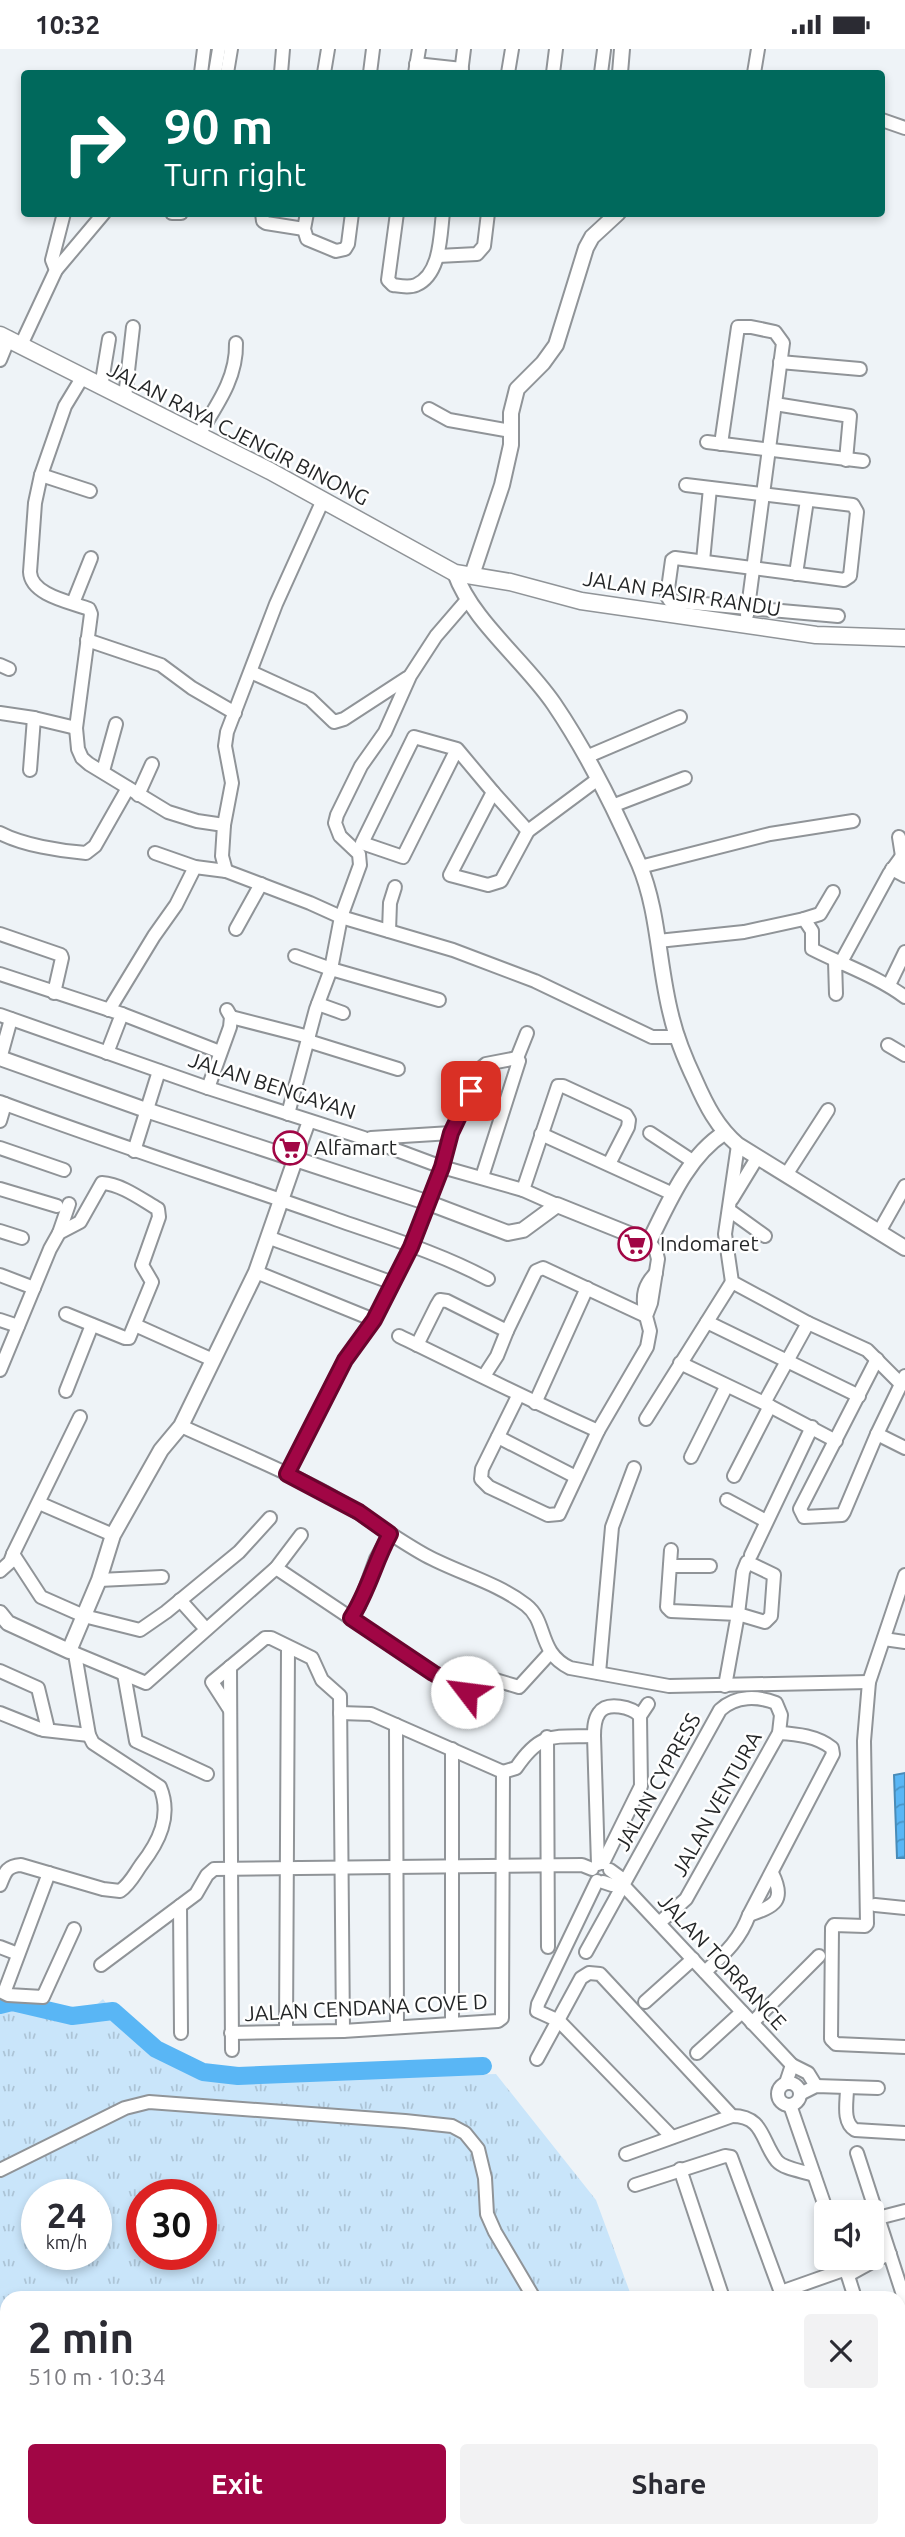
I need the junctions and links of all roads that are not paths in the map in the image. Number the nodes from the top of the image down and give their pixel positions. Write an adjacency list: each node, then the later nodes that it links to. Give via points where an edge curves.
1 (204, 49): 14 (street)
2 (219, 49): 15 (street)
3 (231, 49): 16 (street)
4 (283, 49): 17 (street)
5 (328, 49): 18 (street)
6 (373, 49): 19 (street)
7 (419, 49): 13 (street)
8 (464, 49): 21 (street)
9 (512, 49): 22 (street)
10 (556, 49): 23 (street)
11 (758, 49): 26 (street)
12 (609, 50): 24 (street); 25 (street)
13 (416, 69): 20 (street)
14 (201, 70)
15 (216, 70)
16 (228, 70)
17 (281, 70)
18 (324, 70)
19 (370, 70)
20 (439, 70)
21 (462, 70)
22 (508, 70)
23 (553, 70)
24 (602, 70)
25 (619, 70)
26 (754, 70)
27 (885, 121): 28 (street)
28 (905, 128)
29 (63, 217): 40 (street, via 52,260)
30 (101, 217): 40 (street)
31 (262, 217): 38 (street, via 266,223)
32 (306, 217): 38 (street)
33 (351, 217): 38 (street, via 348,244 341,251 310,241)
34 (397, 217): 39 (street, via 389,284 416,285)
35 (443, 217): 39 (street)
36 (488, 217): 39 (street, via 484,246 477,254)
37 (614, 217): 53 (street, via 586,248 556,345 517,389)
38 (304, 229)
39 (438, 256)
40 (56, 270): 42 (street)
41 (133, 327): 50 (street)
42 (10, 339): 45 (street); 48 (main road, JALAN RAYA CJENGIR BINONG)
43 (109, 339): 49 (street)
44 (236, 343): 54 (street, via 230,381)
45 (0, 359)
46 (780, 362): 47 (street); 51 (street); 56 (street, via 783,343 775,332 738,327)
47 (860, 369)
48 (82, 378): 49 (main road, JALAN RAYA CJENGIR BINONG); 60 (street, via 65,406)
49 (101, 387): 50 (main road, JALAN RAYA CJENGIR BINONG)
50 (125, 397): 54 (main road, JALAN RAYA CJENGIR BINONG)
51 (775, 404): 57 (street); 58 (street, via 850,416)
52 (429, 409): 53 (street, via 449,420)
53 (511, 431): 72 (street, via 502,485)
54 (198, 436): 65 (main road, JALAN RAYA CJENGIR BINONG)
55 (707, 442): 56 (street)
56 (721, 444): 57 (street)
57 (768, 451): 58 (street); 64 (street)
58 (846, 460): 59 (street)
59 (863, 461)
60 (41, 475): 63 (street); 74 (street, via 30,578 41,592)
61 (686, 485): 62 (street)
62 (710, 488): 64 (street); 68 (street)
63 (90, 491)
64 (763, 495): 66 (street); 69 (street)
65 (323, 500): 70 (main road, JALAN RAYA CJENGIR BINONG); 79 (street)
66 (807, 500): 71 (street); 71 (street, via 856,508 850,576 844,580)
67 (91, 558): 74 (street)
68 (703, 561): 69 (street); 75 (street, via 674,559 667,599)
69 (754, 568): 71 (street); 75 (street)
70 (455, 573): 72 (main road, JALAN PASIR RANDU); 73 (street)
71 (796, 574)
72 (472, 575): 75 (main road, JALAN PASIR RANDU, via 581,601)
73 (467, 600): 80 (street); 88 (street, via 554,704)
74 (73, 603): 78 (street, via 89,609)
75 (747, 616): 76 (street); 77 (main road, JALAN PASIR RANDU, via 816,635)
76 (838, 616)
77 (905, 638)
78 (88, 640): 82 (street, via 161,665); 86 (street)
79 (251, 673): 80 (street, via 310,699 334,722); 82 (street)
80 (410, 676): 112 (street, via 385,732 361,766 337,815 340,836 360,859)
81 (0, 713): 84 (street)
82 (234, 713): 98 (street, via 225,746 232,783)
83 (680, 717): 88 (street)
84 (34, 718): 86 (street); 90 (street)
85 (116, 724): 91 (street)
86 (76, 728): 91 (street, via 82,758)
87 (457, 749): 87 (street, via 414,737 362,843 403,857); 95 (street)
88 (586, 757): 93 (street)
89 (152, 765): 94 (street)
90 (30, 770)
91 (103, 771): 94 (street)
92 (685, 778): 96 (street)
93 (598, 779): 96 (street); 99 (street)
94 (133, 792): 98 (street, via 181,817); 100 (street, via 86,853)
95 (494, 792): 99 (street); 99 (street, via 450,875 488,885 501,881)
96 (612, 806): 105 (street)
97 (853, 821): 105 (street, via 770,834)
98 (224, 825): 106 (street)
99 (528, 831)
100 (0, 833)
101 (899, 838): 103 (street)
102 (155, 853): 104 (street)
103 (900, 864): 107 (street); 121 (street)
104 (195, 867): 106 (street); 132 (street)
105 (640, 867): 118 (street)
106 (226, 871): 108 (street)
107 (905, 876)
108 (261, 884): 112 (street); 114 (street)
109 (395, 887): 115 (street)
110 (833, 893): 111 (street)
111 (820, 915): 113 (street); 116 (street)
112 (341, 917): 115 (street); 122 (street)
113 (804, 919): 116 (street); 118 (street, via 744,932)
114 (236, 929)
115 (389, 931): 136 (street, via 535,981 637,1032)
116 (812, 931): 121 (street, via 812,949)
117 (0, 934): 127 (street, via 61,955)
118 (658, 941): 136 (street)
119 (905, 952): 126 (street)
120 (295, 956): 122 (street)
121 (837, 962): 124 (street); 125 (street)
122 (331, 969): 130 (street); 131 (street)
123 (0, 974): 127 (street)
124 (867, 975): 125 (street); 126 (street)
125 (835, 979): 128 (street)
126 (889, 985): 129 (street)
127 (54, 993): 132 (street)
128 (836, 994)
129 (905, 997)
130 (439, 1000)
131 (318, 1003): 133 (street); 137 (street)
132 (116, 1012): 139 (street); 140 (street)
133 (343, 1013)
134 (6, 1017): 140 (street, JALAN BENGAYAN); 142 (street)
135 (527, 1033): 143 (street)
136 (678, 1037): 151 (street)
137 (309, 1039): 139 (street, via 229,1014); 144 (street); 150 (street)
138 (887, 1045): 141 (street)
139 (220, 1052): 146 (street)
140 (107, 1053): 145 (street, JALAN BENGAYAN)
141 (905, 1055)
142 (0, 1058): 148 (street)
143 (517, 1058): 154 (street, via 483,1066); 169 (street)
144 (398, 1069)
145 (159, 1071): 146 (street, JALAN BENGAYAN); 148 (street)
146 (208, 1088): 150 (street, JALAN BENGAYAN)
147 (2, 1103): 152 (street); 161 (street)
148 (146, 1110): 161 (street); 164 (street)
149 (828, 1110): 168 (street)
150 (288, 1114): 153 (street, JALAN BENGAYAN)
151 (713, 1117): 156 (street); 163 (street)
152 (0, 1121)
153 (309, 1121): 158 (street, JALAN BENGAYAN); 164 (street)
154 (451, 1133): 158 (street); 166 (street)
155 (650, 1133): 163 (street)
156 (724, 1133): 159 (street); 163 (street)
157 (541, 1134): 165 (street); 165 (street, via 555,1092 563,1086 629,1120); 172 (street)
158 (364, 1139): 166 (street, JALAN BENGAYAN)
159 (738, 1145): 162 (street); 177 (street)
160 (0, 1148): 167 (street)
161 (134, 1151): 174 (street)
162 (757, 1157): 168 (street); 177 (street)
163 (696, 1158): 173 (street)
164 (295, 1160): 174 (street); 175 (street)
165 (609, 1164): 173 (street)
166 (442, 1167): 169 (street, JALAN BENGAYAN); 175 (street)
167 (64, 1170)
168 (786, 1175): 179 (street)
169 (482, 1177): 172 (street, JALAN BENGAYAN)
170 (905, 1186): 179 (street)
171 (0, 1189): 180 (street, via 63,1205)
172 (523, 1190): 176 (street, JALAN BENGAYAN)
173 (673, 1194): 184 (street)
174 (281, 1200): 183 (street); 185 (street)
175 (429, 1203): 176 (street, via 508,1233 523,1230); 185 (street)
176 (556, 1205): 184 (street, JALAN BENGAYAN)
177 (730, 1206): 181 (street); 190 (street, via 725,1234)
178 (0, 1231): 182 (street)
179 (879, 1232): 186 (street)
180 (60, 1233): 192 (street); 201 (street, via 80,1222 102,1183 158,1209 142,1265 152,1282)
181 (765, 1236)
182 (22, 1238)
183 (270, 1238): 187 (street); 191 (street)
184 (649, 1242): 195 (street, via 658,1259)
185 (411, 1247): 189 (street); 191 (street)
186 (905, 1248)
187 (256, 1272): 197 (street); 207 (street)
188 (0, 1275): 192 (street)
189 (488, 1279)
190 (732, 1282): 198 (street); 199 (street)
191 (393, 1283): 197 (street)
192 (34, 1288): 202 (street)
193 (587, 1288): 195 (street); 203 (street, via 540,1268); 217 (street)
194 (66, 1314): 200 (street)
195 (646, 1315): 223 (street, via 647,1347)
196 (0, 1320): 202 (street)
197 (374, 1320): 230 (street, via 345,1360)
198 (707, 1322): 208 (street); 209 (street)
199 (808, 1323): 206 (street); 208 (street)
200 (92, 1325): 201 (street, via 127,1339); 214 (street)
201 (135, 1325): 207 (street)
202 (18, 1326): 210 (street)
203 (507, 1331): 205 (street, via 440,1300); 211 (street)
204 (399, 1336): 205 (street)
205 (417, 1345): 211 (street)
206 (877, 1359): 212 (street); 216 (street)
207 (213, 1360): 221 (street)
208 (786, 1362): 216 (street); 218 (street)
209 (680, 1363): 213 (street); 220 (street)
210 (1, 1365)
211 (484, 1377): 215 (street)
212 (903, 1380): 224 (street)
213 (726, 1387): 218 (street); 228 (street)
214 (66, 1391)
215 (518, 1396): 217 (street); 225 (street)
216 (859, 1396): 226 (street)
217 (535, 1403): 223 (street)
218 (767, 1404): 222 (street); 231 (street)
219 (80, 1417): 234 (street)
220 (646, 1419)
221 (181, 1426): 230 (street); 238 (street, via 161,1450)
222 (811, 1427): 226 (street); 236 (street)
223 (598, 1431): 232 (street)
224 (877, 1434): 226 (street, via 842,1515 804,1517 800,1509); 227 (street)
225 (498, 1437): 232 (street); 232 (street, via 482,1469 481,1479 489,1487 553,1516 559,1514)
226 (836, 1441)
227 (905, 1448)
228 (691, 1457)
229 (634, 1468): 263 (street, via 612,1527)
230 (287, 1474): 237 (street)
231 (734, 1476)
232 (576, 1477)
233 (727, 1500): 236 (street)
234 (39, 1503): 238 (street); 241 (street)
235 (270, 1518): 250 (street, via 239,1552)
236 (766, 1521): 242 (street)
237 (390, 1534): 254 (street); 260 (street, via 526,1605 534,1613)
238 (113, 1535): 249 (street)
239 (301, 1535): 245 (street)
240 (671, 1550): 243 (street)
241 (13, 1554): 246 (street); 253 (street, via 41,1597)
242 (751, 1555)
243 (670, 1566): 244 (street); 252 (street, via 669,1611)
244 (710, 1566)
245 (276, 1568): 254 (street); 255 (street)
246 (0, 1571)
247 (905, 1575): 256 (street)
248 (162, 1577): 249 (street)
249 (99, 1580): 253 (street)
250 (180, 1600): 253 (street, via 140,1630); 255 (street)
251 (0, 1613): 259 (street, via 8,1623)
252 (738, 1613): 252 (street, via 768,1621 774,1575 747,1562); 266 (street)
253 (84, 1615): 259 (street)
254 (351, 1618): 260 (street, via 467,1692 485,1677 519,1687)
255 (205, 1628): 264 (street, via 146,1683)
256 (884, 1639): 257 (street); 265 (street)
257 (905, 1642)
258 (288, 1647): 261 (street, via 265,1638); 270 (street, via 315,1661 323,1680 340,1696); 289 (street)
259 (72, 1652): 264 (street); 275 (street)
260 (550, 1653): 263 (street, via 570,1668)
261 (230, 1667): 268 (street); 268 (street, via 212,1682)
262 (0, 1671): 273 (street, via 38,1688 47,1725)
263 (598, 1673): 266 (street, via 669,1686)
264 (124, 1674): 282 (street, via 136,1741)
265 (869, 1682): 266 (street); 319 (street, via 864,1741 867,1923 834,1924 832,1928 831,2039 836,2044)
266 (725, 1686)
267 (648, 1704): 271 (street)
268 (230, 1710): 288 (street)
269 (0, 1713): 273 (street)
270 (340, 1713): 272 (street, via 371,1714); 286 (street)
271 (640, 1716): 276 (street, via 627,1707 605,1708 599,1713); 291 (street, via 641,1786)
272 (396, 1725): 278 (street); 287 (street)
273 (44, 1730): 275 (street)
274 (779, 1733): 294 (street, JALAN CYPRESS, via 781,1715 776,1703 760,1697 737,1700 720,1710); 298 (street, JALAN VENTURA, via 685,1899); 307 (street, via 826,1743 833,1754 772,1873 778,1885 777,1900 750,1915 734,1945)
275 (89, 1735): 292 (street, via 93,1743 160,1787 164,1823 152,1853 120,1891)
276 (594, 1736): 277 (street); 291 (street)
277 (547, 1737): 279 (street); 280 (street)
278 (452, 1749): 281 (street); 284 (street)
279 (526, 1754): 280 (street); 281 (street, via 516,1768)
280 (547, 1761): 283 (street)
281 (503, 1772): 285 (street)
282 (207, 1774)
283 (548, 1865): 285 (street); 291 (street, via 582,1865); 302 (street)
284 (452, 1866): 285 (street); 287 (street); 312 (street)
285 (503, 1866): 312 (street, JALAN CENDANA COVE D, via 502,2018)
286 (342, 1867): 287 (street); 289 (street); 316 (street)
287 (397, 1867): 314 (street)
288 (231, 1868): 289 (street); 296 (street, via 214,1869 196,1894); 318 (street)
289 (287, 1868): 315 (street)
290 (3, 1870): 292 (street, via 20,1865); 293 (street)
291 (600, 1872): 294 (street, via 612,1885); 311 (street, via 538,2004 537,2011)
292 (49, 1873): 303 (street)
293 (0, 1885)
294 (623, 1885): 298 (street, JALAN TORRANCE); 300 (street, JALAN CYPRESS, via 588,1949)
295 (875, 1905): 297 (street)
296 (180, 1906): 306 (street); 317 (street)
297 (905, 1908)
298 (659, 1923): 305 (street, JALAN TORRANCE)
299 (74, 1929): 308 (street, via 43,1997)
300 (577, 1936)
301 (0, 1947): 303 (street)
302 (548, 1947)
303 (18, 1954): 308 (street)
304 (819, 1956): 313 (street)
305 (693, 1959): 307 (street, JALAN TORRANCE); 309 (street)
306 (101, 1965)
307 (705, 1972): 310 (street, JALAN TORRANCE)
308 (2, 1993)
309 (645, 2002)
310 (743, 2012): 313 (street, JALAN TORRANCE); 321 (street)
311 (559, 2021): 322 (street); 330 (street, via 581,1978 600,1974); 332 (street)
312 (452, 2023): 314 (street, JALAN CENDANA COVE D)
313 (752, 2023): 323 (street, JALAN TORRANCE)
314 (397, 2026): 316 (street, JALAN CENDANA COVE D)
315 (286, 2031): 316 (street, JALAN CENDANA COVE D); 318 (street, JALAN CENDANA COVE D)
316 (343, 2031)
317 (181, 2033)
318 (231, 2033): 320 (street)
319 (905, 2047)
320 (232, 2050)
321 (697, 2053)
322 (537, 2059)
323 (792, 2065): 324 (street); 325 (street, JALAN TORRANCE, via 808,2073)
324 (786, 2083): 328 (street, via 797,2087); 329 (street, via 778,2095 780,2102)
325 (816, 2086): 326 (street); 328 (street)
326 (847, 2088): 327 (street); 331 (street, via 849,2127)
327 (878, 2088)
328 (800, 2094): 329 (street)
329 (790, 2105): 337 (street)
330 (732, 2116): 332 (street); 337 (street, via 755,2123 782,2165)
331 (905, 2133)
332 (672, 2137): 334 (street)
333 (857, 2153): 340 (street)
334 (626, 2154)
335 (680, 2169): 338 (street); 347 (street); 348 (street, via 725,2156 733,2159)
336 (0, 2171): 346 (street, via 125,2108 149,2102 452,2126 478,2149 487,2214)
337 (814, 2175): 339 (street)
338 (635, 2185)
339 (823, 2200)
340 (872, 2200)
341 (905, 2211): 342 (street)
342 (884, 2216)
343 (884, 2263): 351 (street)
344 (836, 2270): 349 (street)
345 (846, 2270): 350 (street)
346 (530, 2291)
347 (721, 2291)
348 (781, 2291)
349 (791, 2291)
350 (853, 2291)
351 (899, 2291)

